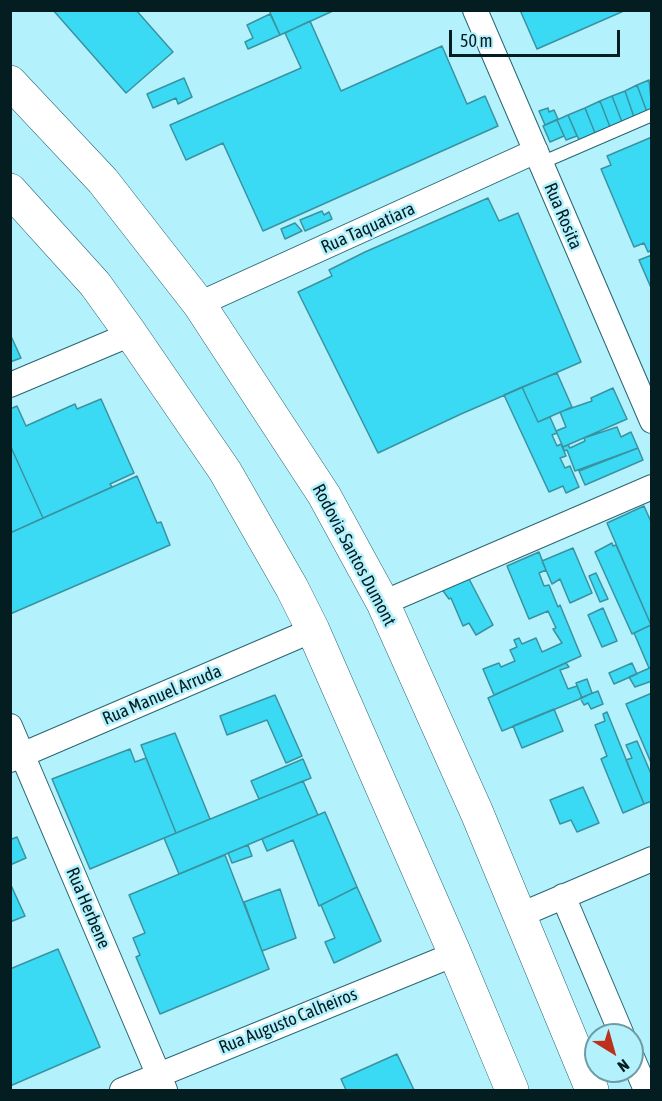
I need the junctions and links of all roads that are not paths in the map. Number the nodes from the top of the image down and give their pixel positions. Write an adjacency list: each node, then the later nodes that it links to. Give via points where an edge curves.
1 (475, 10): 4 (street, Rua Rosita)
2 (10, 82): 6 (highway, Rodovia Santos Dumont, via 103,182)
3 (651, 115): 4 (lane, Rua Taquatiara)
4 (538, 157): 6 (street, Rua Taquatiara); 9 (street, Rua Rosita)
5 (10, 190): 7 (highway, via 95,284)
6 (199, 304): 11 (highway, Rodovia Santos Dumont, via 324,495)
7 (131, 334): 8 (street); 12 (highway, via 225,471)
8 (10, 385)
9 (651, 421)
10 (651, 487): 11 (street)
11 (383, 603): 17 (highway, Rodovia Santos Dumont, via 477,813)
12 (314, 630): 14 (street, Rua Manuel Arruda); 18 (highway)
13 (10, 726): 14 (street, Rua Herbene)
14 (17, 757): 20 (street, Rua Herbene)
15 (651, 859): 16 (street)
16 (563, 896): 17 (street); 19 (street)
17 (518, 916): 23 (highway, Rodovia Santos Dumont)
18 (455, 954): 20 (street, Rua Augusto Calheiros); 22 (highway)
19 (617, 1023)
20 (161, 1082): 21 (street, Rua Augusto Calheiros)
21 (122, 1090)
22 (512, 1090)
23 (592, 1090)

